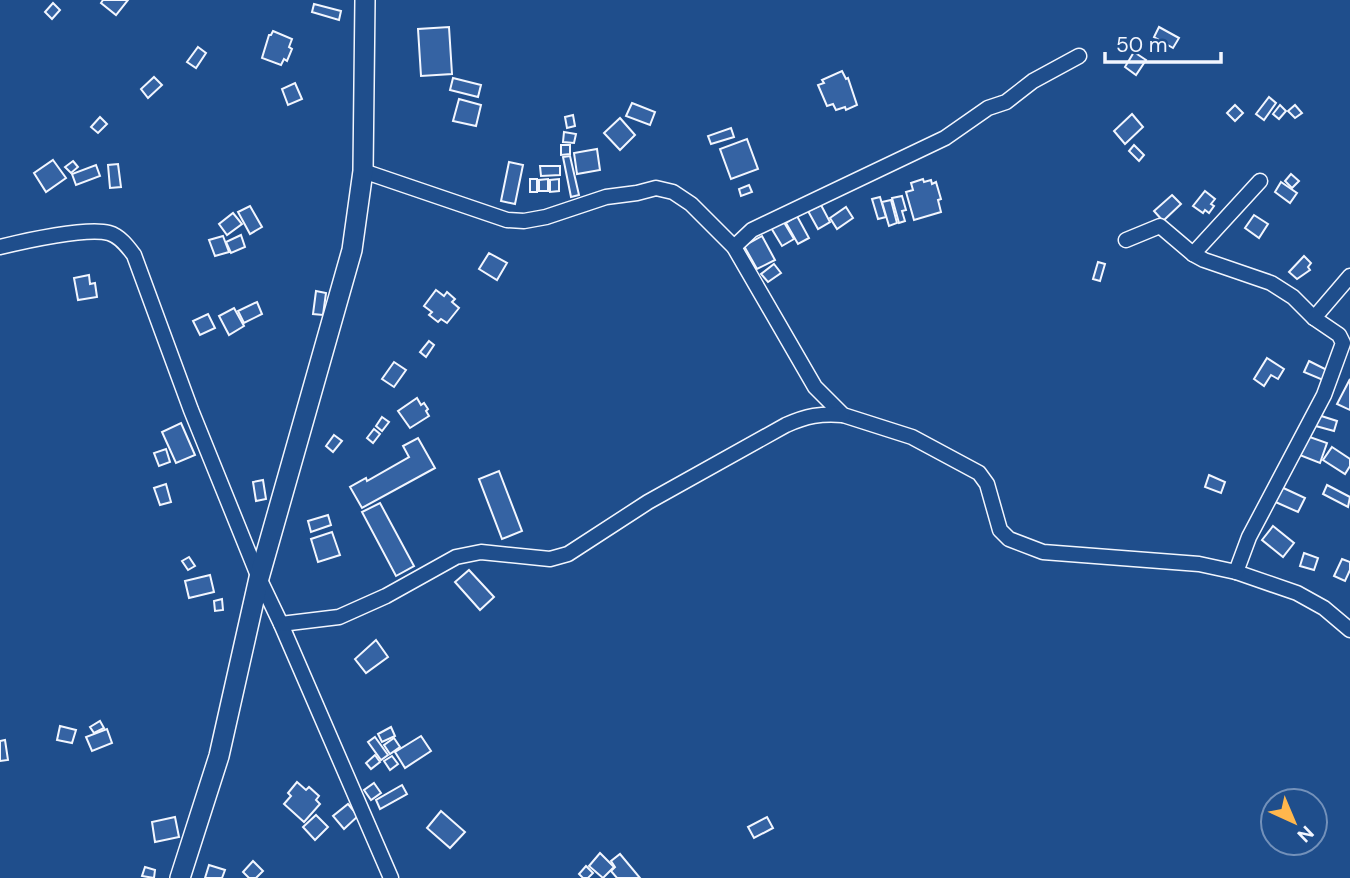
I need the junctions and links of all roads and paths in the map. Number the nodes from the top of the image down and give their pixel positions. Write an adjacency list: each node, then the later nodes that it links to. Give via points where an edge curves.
1 (365, 0): 3 (street)
2 (1079, 56): 7 (street, via 1033,80 1006,102 988,108 945,138 752,230)
3 (363, 171): 7 (street, via 507,220 546,217 607,197 656,188 691,204); 14 (street, via 352,250)
4 (1260, 181): 8 (street)
5 (1126, 240): 8 (street, via 1160,226)
6 (0, 247): 14 (street, via 92,233 109,233 127,245 139,264 191,410)
7 (734, 247): 12 (street, via 814,387)
8 (1193, 254): 10 (street, via 1271,283)
9 (1350, 276): 10 (street)
10 (1314, 318): 11 (street)
11 (1346, 342): 13 (street)
12 (843, 415): 13 (street, via 912,437 979,473 987,484 1000,530 1021,545 1043,552 1199,564); 15 (street, via 821,413 786,425 648,502 568,554 550,559 481,552 456,557 340,617)
13 (1236, 572): 16 (street, via 1297,593)
14 (259, 578): 15 (street); 17 (street, via 219,756)
15 (281, 624): 18 (street)
16 (1350, 630)
17 (180, 878)
18 (391, 878)

